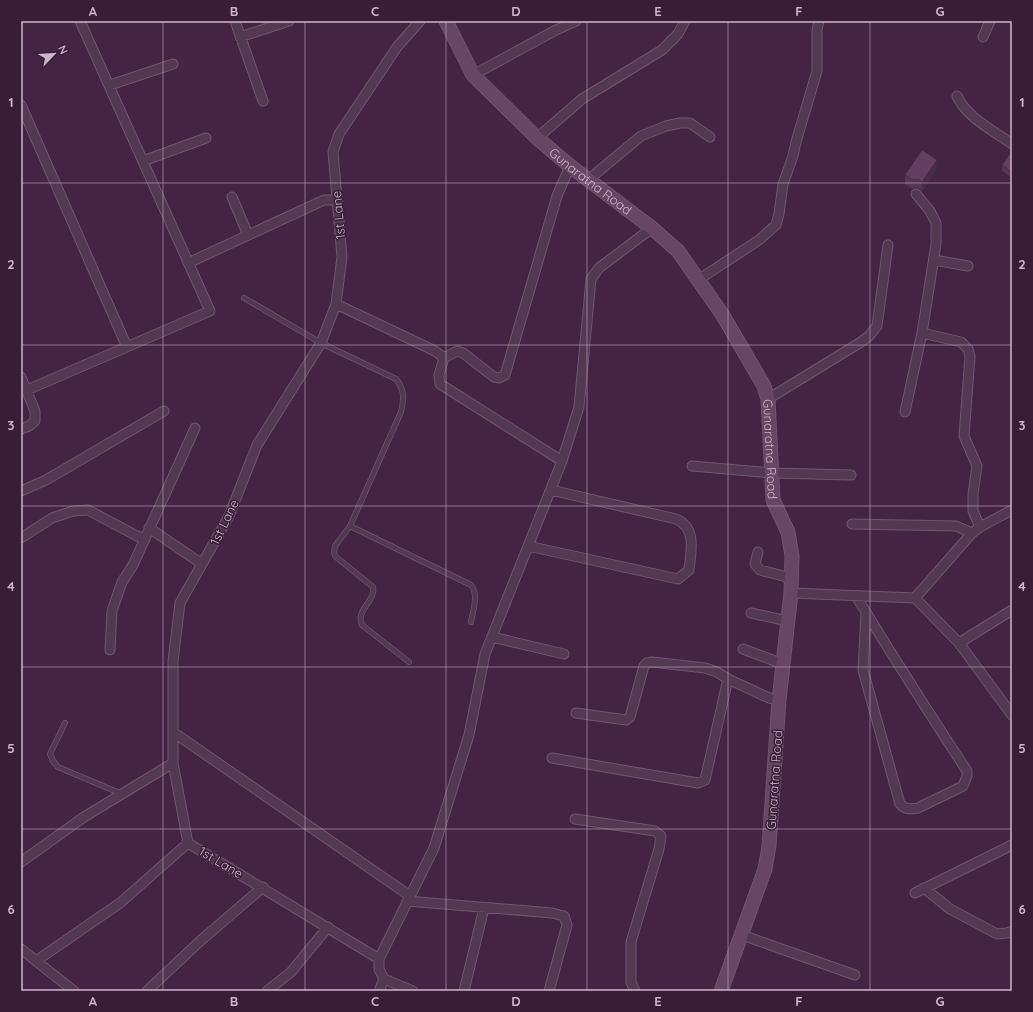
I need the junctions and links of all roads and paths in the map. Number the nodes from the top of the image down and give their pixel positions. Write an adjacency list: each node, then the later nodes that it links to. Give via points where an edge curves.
1 (80, 21): 15 (street)
2 (235, 21): 11 (street)
3 (289, 21): 11 (street)
4 (420, 21): 10 (street, 1st Lane)
5 (446, 21): 14 (street, Gunaratna Road)
6 (576, 21): 14 (street)
7 (685, 21): 21 (street, via 678,34 662,50 582,98)
8 (819, 21): 35 (street, via 817,71 783,184 776,225 759,240)
9 (990, 21): 12 (street)
10 (411, 25): 28 (street, 1st Lane, via 339,134 333,152)
11 (240, 36): 17 (street)
12 (983, 37)
13 (173, 64): 15 (street)
14 (473, 75): 21 (street, Gunaratna Road)
15 (110, 85): 23 (street)
16 (957, 96): 22 (street, via 960,104 970,114)
17 (263, 101)
18 (21, 105): 40 (street)
19 (710, 137): 25 (street, via 690,123 666,126 640,136)
20 (206, 138): 23 (street)
21 (537, 138): 24 (street, Gunaratna Road)
22 (1012, 144)
23 (143, 161): 33 (street)
24 (570, 166): 25 (street, Gunaratna Road); 41 (street, via 557,196 505,375 494,377 463,353 457,352)
25 (588, 180): 29 (street, Gunaratna Road)
26 (916, 194): 32 (street, via 936,223)
27 (232, 197): 30 (street)
28 (337, 200): 30 (street, via 324,200); 37 (street, 1st Lane, via 342,258)
29 (652, 228): 35 (street, Gunaratna Road, via 678,251); 49 (street, via 599,268 591,279 579,407)
30 (248, 235): 33 (street)
31 (888, 245): 44 (street, via 877,326 861,342)
32 (934, 260): 34 (street); 38 (street)
33 (188, 263): 40 (street, via 210,311)
34 (968, 266)
35 (698, 280): 44 (street, Gunaratna Road, via 726,321 764,386)
36 (244, 298): 39 (lane)
37 (336, 304): 39 (street, 1st Lane); 41 (street)
38 (922, 333): 46 (street); 58 (street, via 961,342 968,348 970,356 964,436 977,466 973,511)
39 (321, 343): 57 (lane, via 396,379 404,398); 65 (street, 1st Lane, via 257,445 229,516)
40 (127, 347): 43 (street)
41 (444, 358): 49 (street, via 439,375 440,384)
42 (21, 377): 43 (street)
43 (27, 390): 48 (street, via 35,412 35,421)
44 (768, 399): 51 (street, Gunaratna Road)
45 (164, 410): 54 (street, via 46,480)
46 (905, 412)
47 (195, 428): 59 (street)
48 (21, 429)
49 (562, 461): 53 (street)
50 (692, 466): 51 (street)
51 (772, 473): 52 (street); 66 (street, Gunaratna Road, via 773,500 788,532 792,556)
52 (851, 475)
53 (551, 490): 63 (street); 63 (street, via 683,522 688,527 692,544 689,570 678,579)
54 (21, 491)
55 (1012, 510): 58 (street)
56 (852, 524): 60 (street, via 956,526)
57 (350, 526): 74 (lane, via 471,585 475,593); 80 (lane, via 335,546 334,553 373,587 372,594 360,615 362,625)
58 (980, 526): 60 (street)
59 (149, 528): 62 (street); 65 (street)
60 (972, 533): 69 (street)
61 (21, 538): 62 (street, via 52,518 73,511 88,510)
62 (145, 539): 77 (street, via 118,589 112,611)
63 (528, 546): 75 (street)
64 (758, 552): 66 (street, via 755,564 760,570)
65 (202, 564): 87 (street, 1st Lane, via 180,603 173,661)
66 (791, 578): 67 (street, Gunaratna Road)
67 (791, 593): 68 (street); 73 (street, Gunaratna Road)
68 (856, 596): 69 (street); 72 (street)
69 (915, 598): 76 (street)
70 (1012, 610): 76 (street)
71 (751, 612): 73 (street)
72 (866, 612): 72 (street, via 863,670 900,804 905,808 918,808 963,786 967,771 910,685)
73 (788, 621): 81 (street, Gunaratna Road)
74 (471, 622)
75 (492, 637): 79 (street); 98 (street, via 485,654 469,735 434,848)
76 (959, 643): 85 (street)
77 (110, 650)
78 (743, 650): 81 (street)
79 (564, 654)
80 (409, 662)
81 (783, 664): 83 (street, Gunaratna Road)
82 (728, 679): 83 (street); 84 (street, via 705,668 647,663 630,717 626,720); 88 (street, via 705,780 702,782)
83 (779, 700): 102 (street, Gunaratna Road, via 769,846 765,869)
84 (576, 714)
85 (1012, 715)
86 (65, 723): 90 (lane, via 50,754 53,761 58,767)
87 (173, 732): 89 (street, 1st Lane); 98 (street)
88 (552, 758)
89 (173, 763): 90 (street); 92 (street, 1st Lane)
90 (122, 794): 94 (street, via 84,817)
91 (575, 819): 115 (street, via 655,832 661,836 631,942 631,982)
92 (188, 843): 95 (street, 1st Lane); 105 (street, via 120,903)
93 (1012, 845): 96 (street)
94 (21, 862)
95 (263, 887): 100 (street, 1st Lane); 109 (street)
96 (924, 888): 97 (street); 101 (street, via 950,909 997,934)
97 (914, 893)
98 (408, 899): 99 (street); 104 (street)
99 (484, 908): 113 (street); 114 (street, via 564,916 567,925)
100 (328, 927): 104 (street, 1st Lane); 110 (street, via 291,972)
101 (1012, 931)
102 (742, 935): 106 (street); 116 (street, Gunaratna Road)
103 (21, 949): 105 (street)
104 (379, 959): 107 (street, via 379,969)
105 (36, 961): 108 (street)
106 (856, 975)
107 (384, 979): 111 (street); 112 (street)
108 (74, 991)
109 (147, 991)
110 (267, 991)
111 (378, 991)
112 (413, 991)
113 (464, 991)
114 (549, 991)
115 (635, 991)
116 (721, 991)

